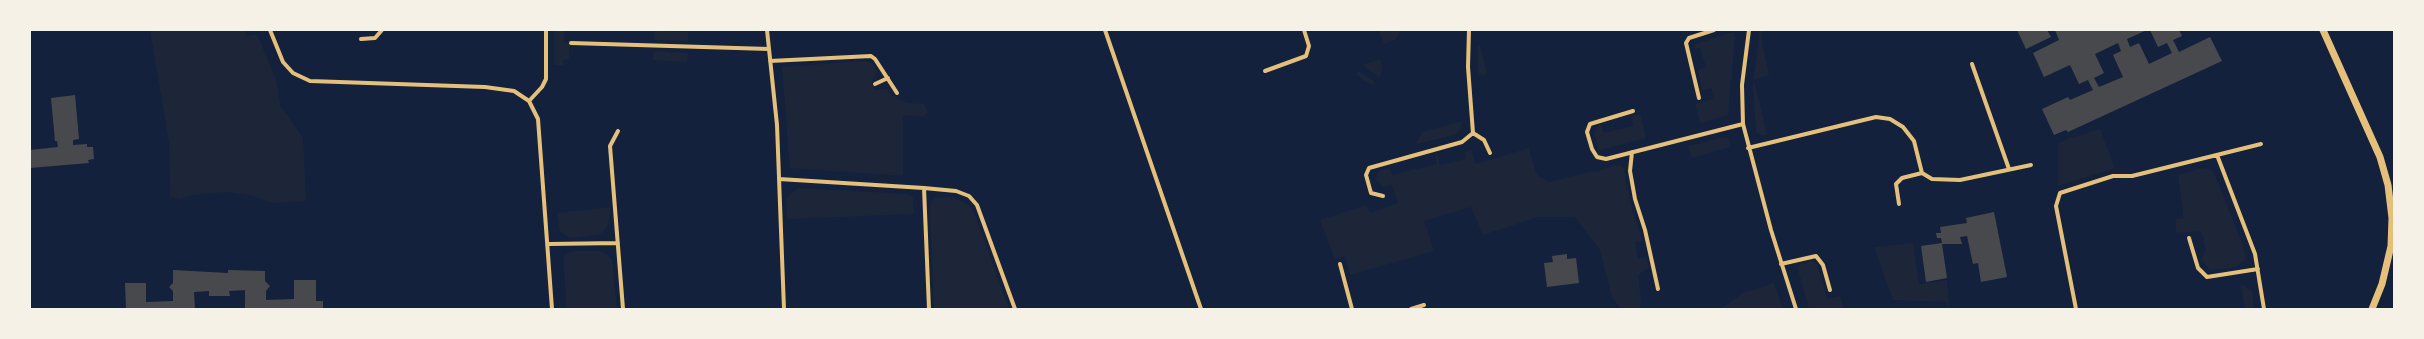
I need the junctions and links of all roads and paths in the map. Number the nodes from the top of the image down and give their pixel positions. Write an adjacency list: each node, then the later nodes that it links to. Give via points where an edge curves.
1 (270, 30): 21 (street, via 283,62 293,73 310,81 485,87 514,91)
2 (382, 30): 11 (street, via 375,38)
3 (546, 30): 21 (street, via 546,79)
4 (767, 30): 13 (street)
5 (1105, 30): 52 (street)
6 (1304, 30): 16 (street, via 1309,46 1306,56)
7 (1468, 30): 25 (street)
8 (1714, 30): 20 (street, via 1689,38 1686,43)
9 (1749, 30): 23 (street, via 1742,85)
10 (2323, 30): 58 (street, via 2380,157 2388,185 2392,218 2391,246 2382,284)
11 (360, 39)
12 (571, 43): 13 (street)
13 (769, 49): 14 (street)
14 (770, 61): 17 (street, via 866,55 876,59); 34 (street, via 776,110)
15 (1972, 64): 32 (street)
16 (1265, 70)
17 (888, 78): 18 (street); 19 (street)
18 (875, 84)
19 (896, 93)
20 (1699, 98)
21 (529, 101): 40 (street, via 538,119)
22 (1633, 111): 28 (street, via 1592,122 1587,129 1594,154 1601,159)
23 (1743, 124): 27 (street); 28 (street)
24 (618, 131): 39 (street, via 610,146)
25 (1473, 133): 29 (street, via 1484,140); 36 (street, via 1462,142 1370,168 1366,175 1371,193)
26 (2261, 144): 30 (street)
27 (1748, 148): 33 (street, via 1870,118 1881,118 1899,124 1910,134); 42 (street)
28 (1632, 152): 44 (street, via 1632,184)
29 (1490, 153)
30 (2217, 155): 43 (street, via 2250,238); 56 (street, via 2132,176 2114,176 2062,191 2057,196 2056,206)
31 (2031, 165): 32 (street)
32 (2009, 169): 33 (street, via 1950,181 1932,179)
33 (1922, 173): 37 (street, via 1902,178 1896,184)
34 (779, 179): 35 (street); 49 (street)
35 (924, 188): 50 (street); 51 (street, via 956,191 969,196 977,205)
36 (1383, 196)
37 (1899, 204)
38 (2189, 238): 43 (street, via 2198,268 2207,277)
39 (618, 243): 40 (street); 48 (street)
40 (549, 244): 47 (street)
41 (1340, 264): 53 (street)
42 (1781, 264): 45 (street, via 1816,256 1823,265); 55 (street)
43 (2258, 269): 57 (street)
44 (1658, 288)
45 (1830, 290)
46 (1424, 305): 54 (street)
47 (552, 309)
48 (623, 309)
49 (784, 309)
50 (929, 309)
51 (1015, 309)
52 (1201, 309)
53 (1352, 309)
54 (1411, 309)
55 (1796, 309)
56 (2076, 309)
57 (2264, 309)
58 (2372, 309)

